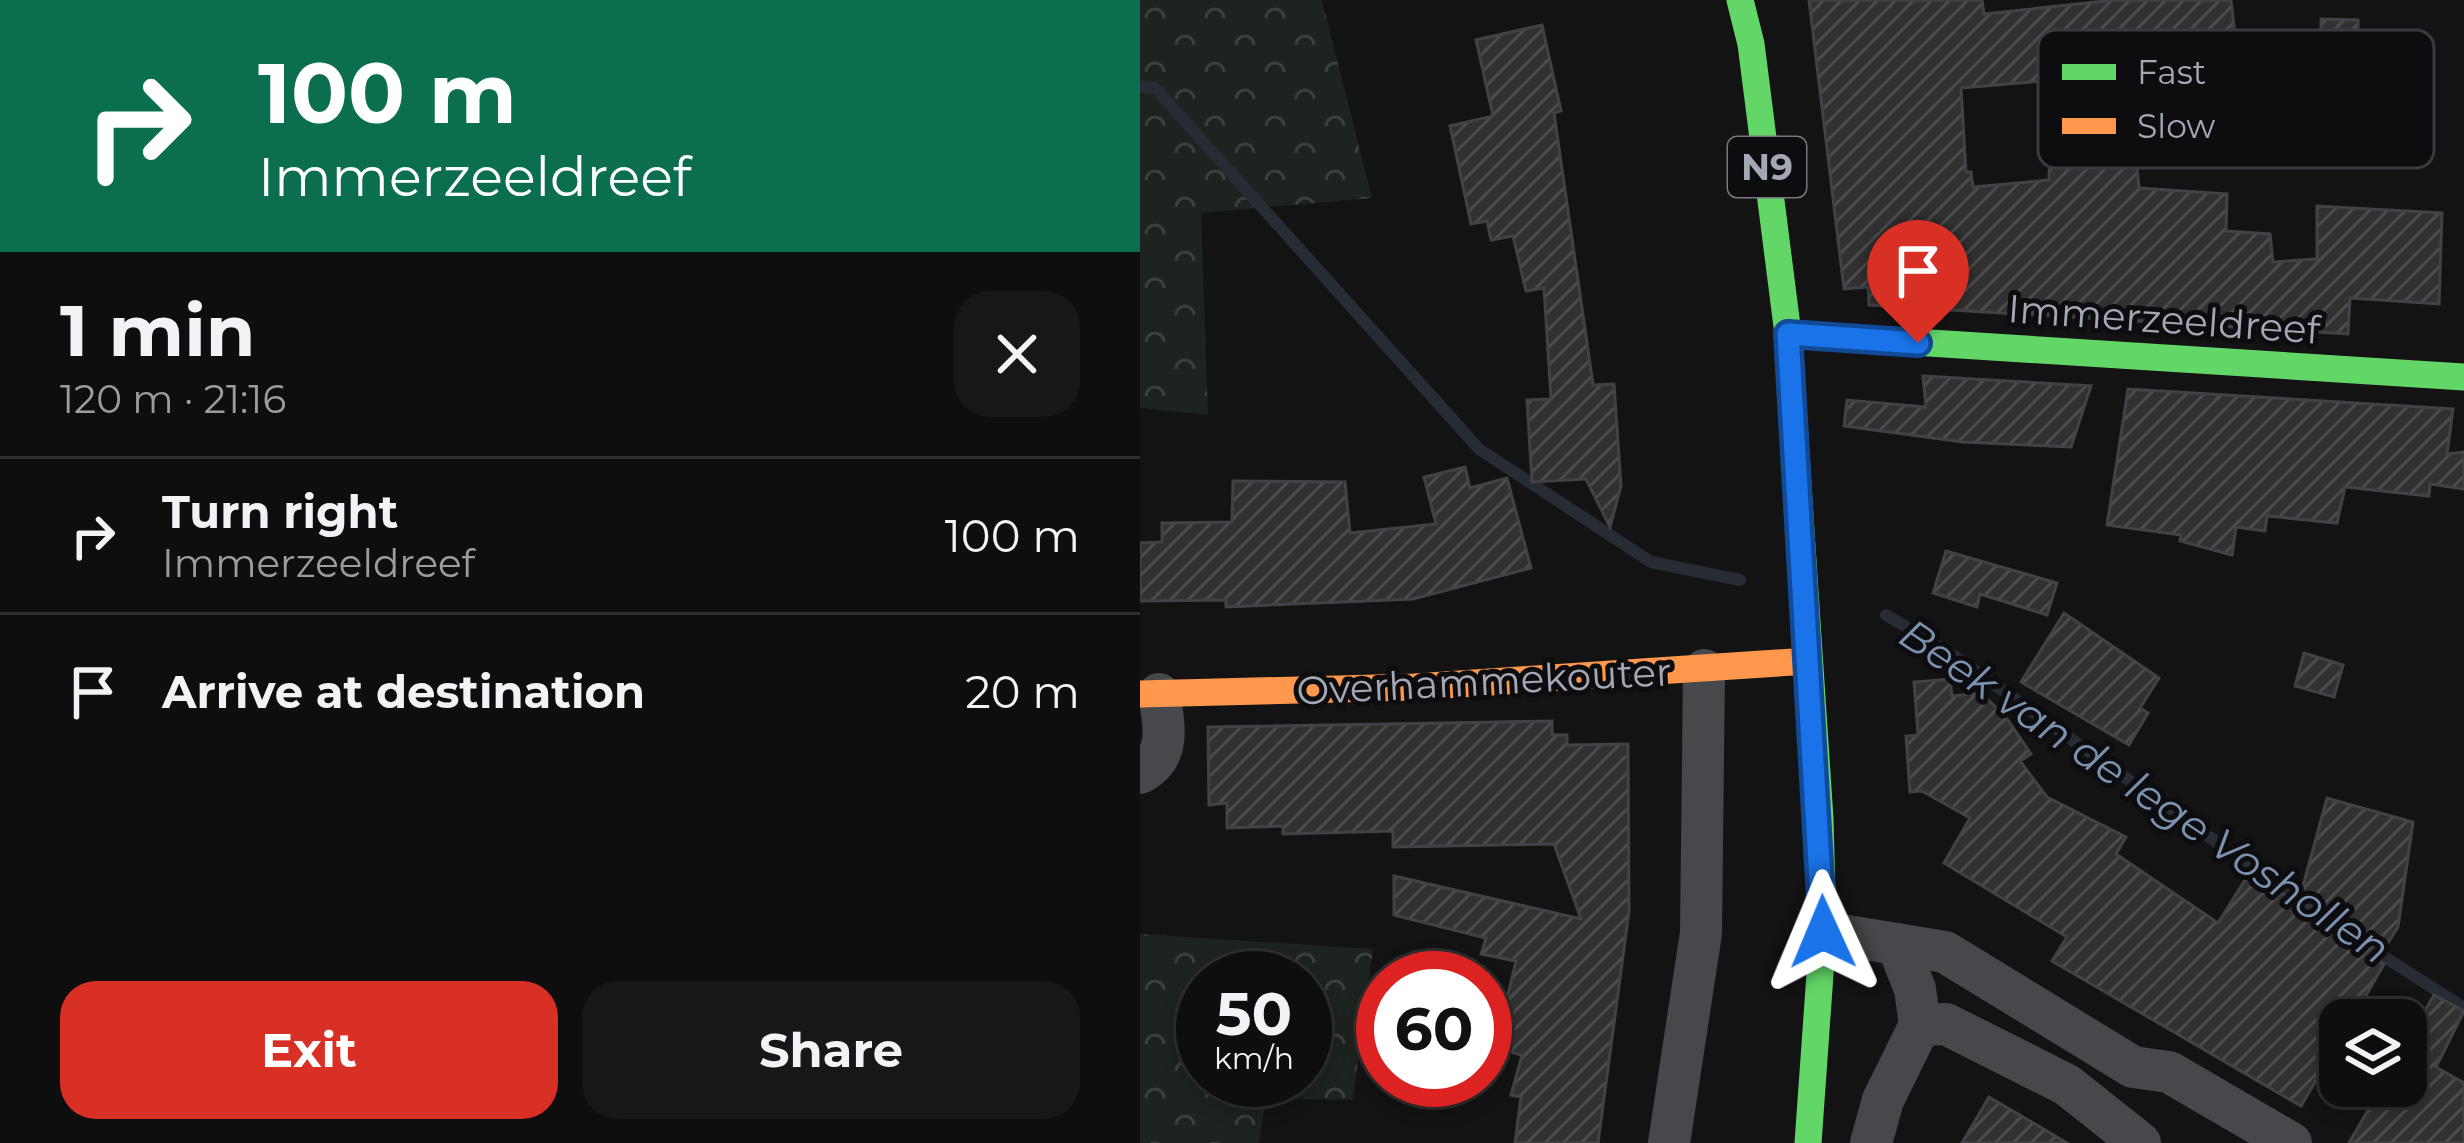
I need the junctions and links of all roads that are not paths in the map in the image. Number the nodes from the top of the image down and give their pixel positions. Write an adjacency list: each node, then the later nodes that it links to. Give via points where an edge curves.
1 (1740, 0): 2 (street, N9)
2 (1788, 334): 3 (street, Immerzeeldreef); 4 (street, N9)
3 (2464, 377)
4 (1808, 661): 5 (street, Overhammekouter); 8 (street, N9)
5 (1704, 670): 6 (street, Overhammekouter); 13 (street, via 1701,933)
6 (1149, 694): 7 (street, Overhammekouter, via 1166,736)
7 (1140, 773)
8 (1823, 932): 9 (street); 14 (street, N9)
9 (1897, 944): 10 (street, via 1916,988); 11 (street, via 1945,952)
10 (1920, 1024): 12 (street, via 1946,1024); 15 (street)
11 (2133, 1067): 12 (street); 17 (street, via 2169,1072)
12 (2108, 1112): 16 (street)
13 (1669, 1143)
14 (1808, 1143)
15 (1871, 1143)
16 (2140, 1143)
17 (2291, 1143)

